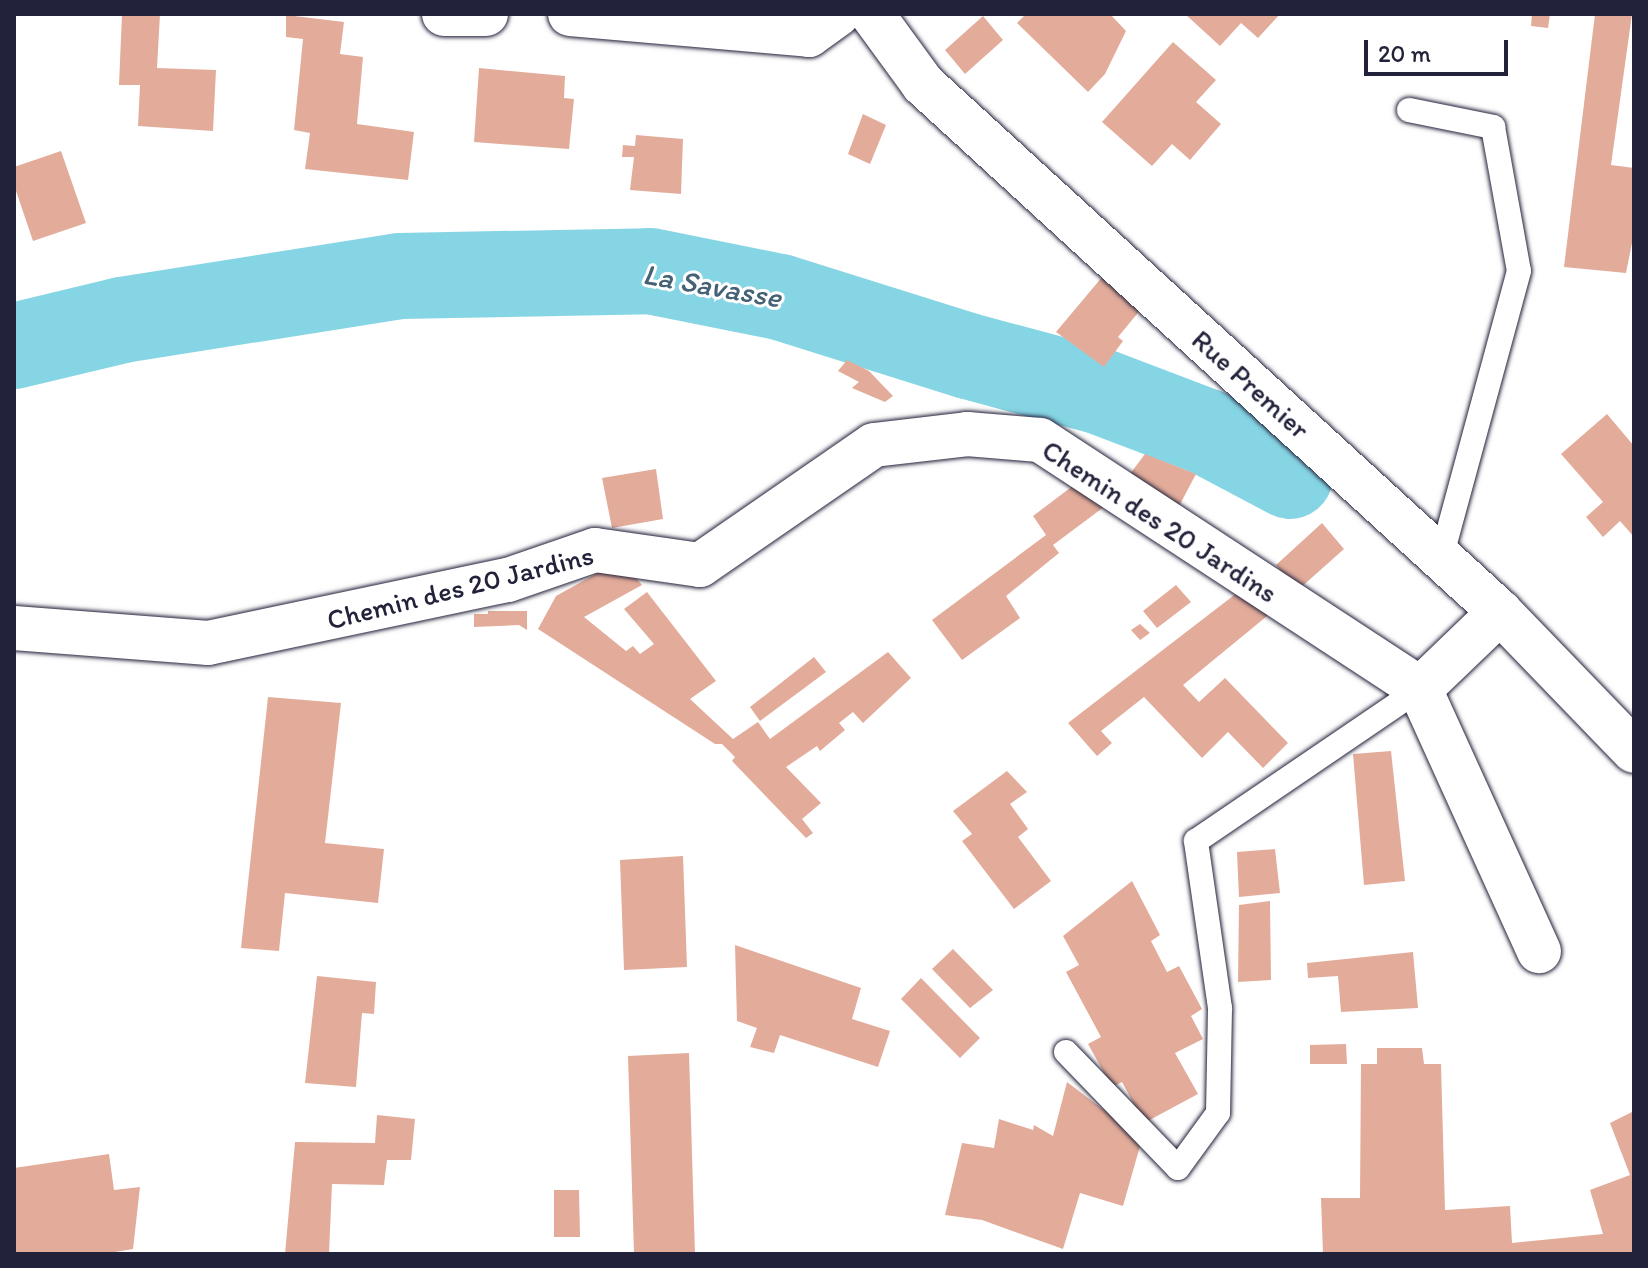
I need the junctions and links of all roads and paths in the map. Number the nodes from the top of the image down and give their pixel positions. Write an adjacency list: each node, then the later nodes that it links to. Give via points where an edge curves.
1 (444, 14): 2 (street)
2 (486, 14)
3 (570, 14): 4 (street, via 809,35)
4 (838, 14)
5 (872, 14): 7 (street, Rue Premier, via 923,84)
6 (1409, 110): 7 (lane, via 1493,127 1519,271)
7 (1441, 559): 8 (street, Rue Premier)
8 (1500, 612): 10 (street); 11 (street, Rue Premier)
9 (14, 628): 10 (street, Chemin des 20 Jardins, via 208,643 508,580 595,550 700,565 874,445 967,434 1040,440)
10 (1420, 689): 12 (street); 13 (lane, via 1196,841 1220,1008 1218,1113 1178,1168)
11 (1634, 751)
12 (1539, 951)
13 (1066, 1052)

